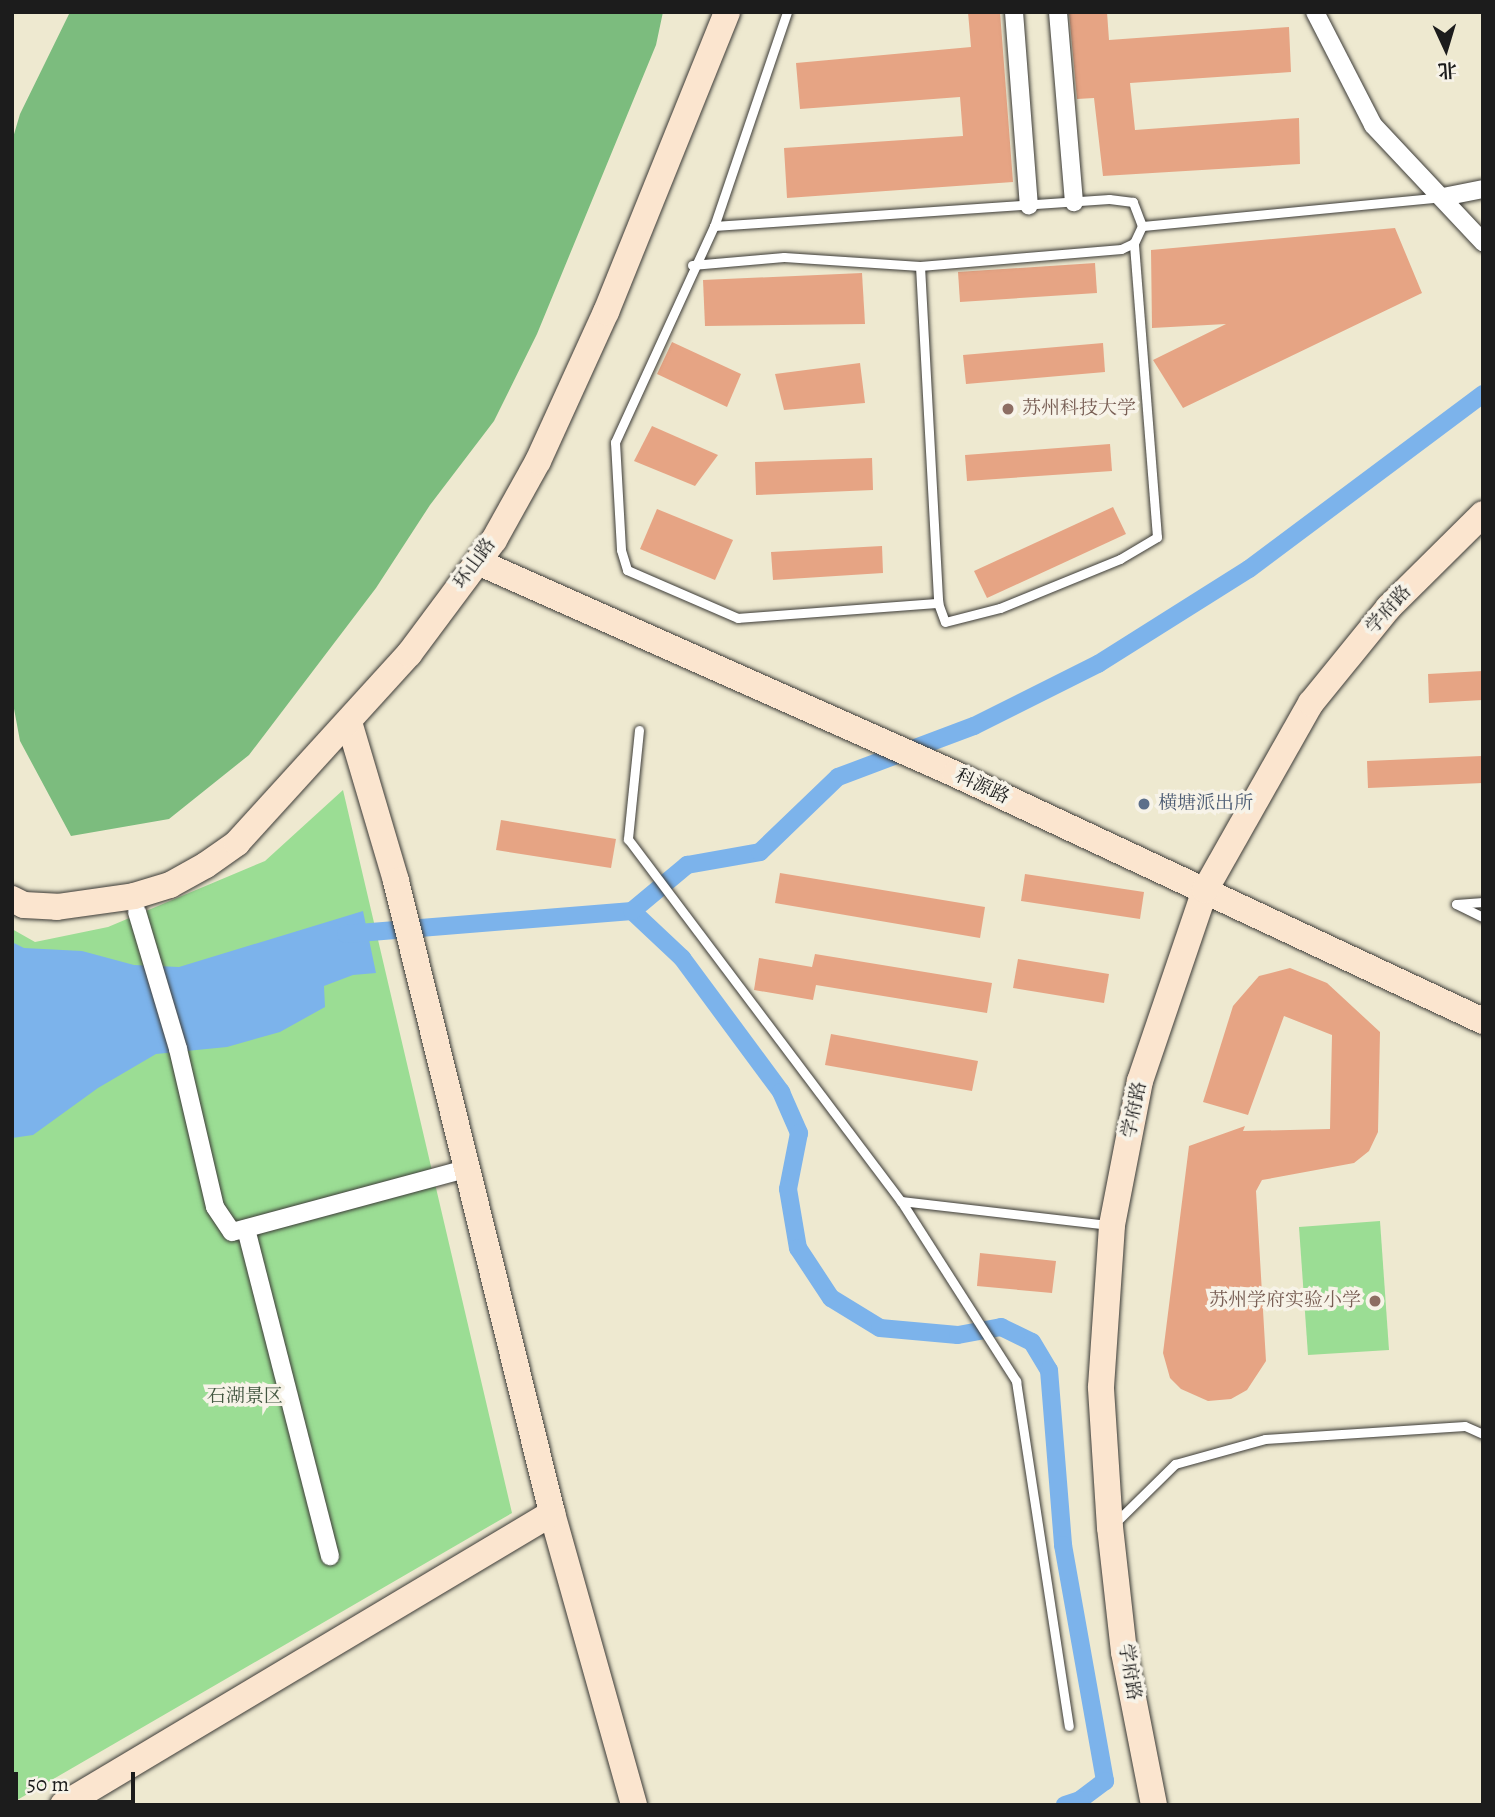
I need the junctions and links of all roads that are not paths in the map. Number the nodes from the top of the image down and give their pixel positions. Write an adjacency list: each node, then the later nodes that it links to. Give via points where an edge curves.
1 (727, 12): 17 (street, 环山路, via 606,312 538,461)
2 (787, 12): 10 (lane)
3 (1014, 12): 9 (street)
4 (1058, 12): 8 (street)
5 (1315, 12): 7 (street, via 1373,125)
6 (1483, 189): 7 (street)
7 (1443, 197): 11 (lane); 12 (street)
8 (1073, 201): 9 (lane); 11 (lane, via 1133,202)
9 (1029, 205): 10 (lane)
10 (713, 226): 14 (lane)
11 (1142, 226): 13 (lane)
12 (1483, 242)
13 (1135, 243): 15 (lane, via 1121,249); 18 (lane, via 1157,537 1120,558 1000,608 944,622)
14 (692, 265): 15 (lane, via 784,257); 18 (lane, via 615,442 621,550 627,570 738,618)
15 (920, 266): 18 (lane)
16 (1483, 514): 21 (street, 学府路, via 1389,607 1311,704)
17 (478, 562): 19 (street, 环山路, via 410,654); 21 (street, 科源路)
18 (938, 603)
19 (349, 722): 22 (street, 环山路, via 237,843 170,885 134,896 57,908 24,905); 27 (street, via 396,881)
20 (639, 730): 28 (lane, via 628,839)
21 (1205, 890): 26 (street, 科源路); 29 (street, 学府路, via 1140,1081)
22 (12, 899)
23 (1483, 902): 25 (lane, via 1456,904)
24 (137, 912): 30 (street, via 178,1049 215,1207 232,1232)
25 (1483, 918)
26 (1483, 1021)
27 (466, 1168): 30 (street); 32 (street)
28 (901, 1201): 29 (lane); 35 (lane, via 1016,1381)
29 (1112, 1225): 33 (street, 学府路, via 1101,1387)
30 (246, 1229): 34 (street)
31 (1483, 1434): 33 (lane, via 1465,1426 1265,1439 1175,1464)
32 (552, 1513): 36 (street); 37 (street)
33 (1110, 1528): 38 (street, 学府路, via 1124,1651)
34 (330, 1556)
35 (1069, 1726)
36 (62, 1805)
37 (634, 1805)
38 (1154, 1805)

